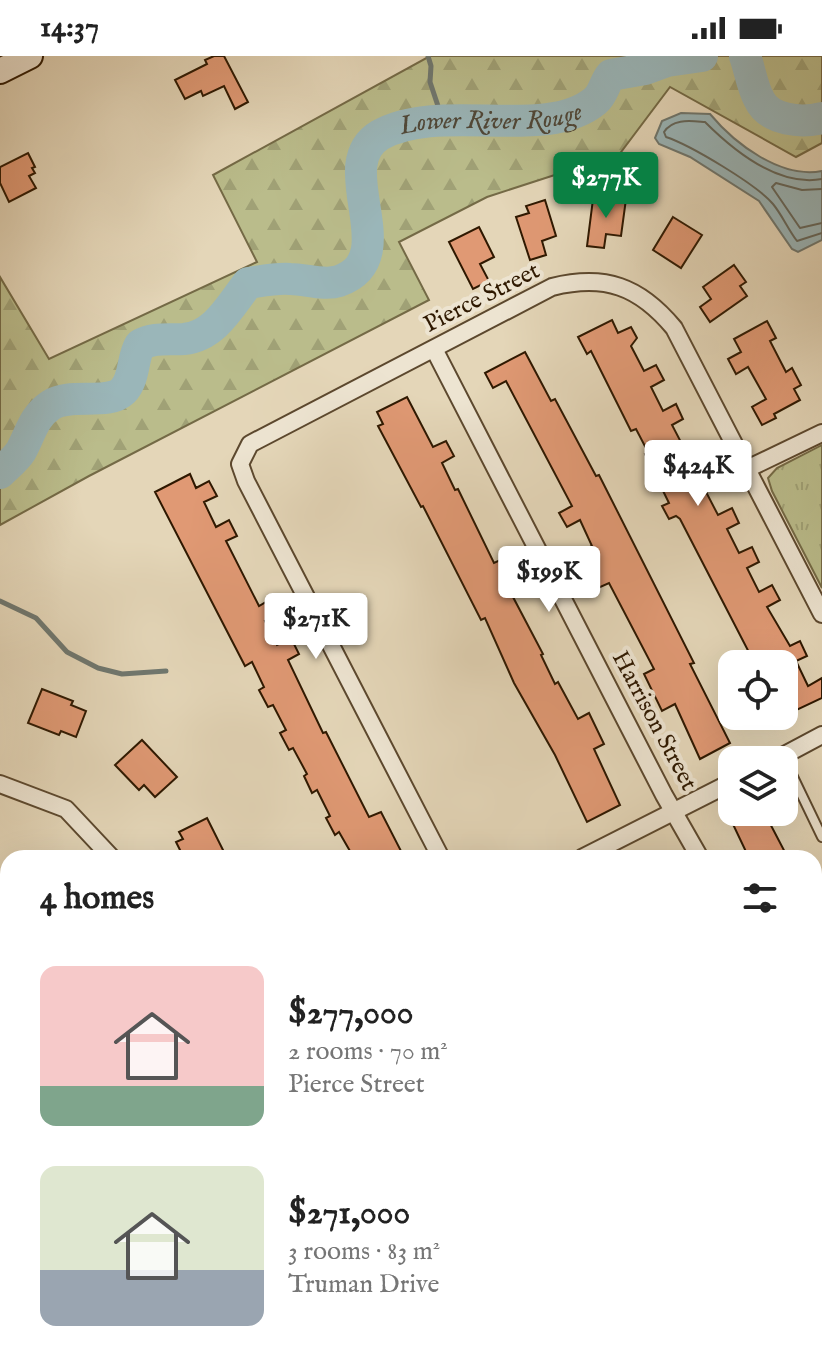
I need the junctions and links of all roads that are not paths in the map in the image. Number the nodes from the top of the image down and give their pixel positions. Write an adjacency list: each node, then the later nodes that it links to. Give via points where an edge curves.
1 (30, 56): 2 (street)
2 (0, 71)
3 (434, 349): 5 (street, Pierce Street, via 552,287 593,281 632,291 674,328); 12 (street, Harrison Street); 15 (street, Pierce Street, via 250,444 240,464)
4 (822, 433): 5 (street)
5 (749, 468): 6 (street, Pierce Street)
6 (822, 614)
7 (822, 735): 8 (street)
8 (798, 748)
9 (0, 784): 14 (street, via 66,809)
10 (718, 789): 12 (street)
11 (798, 793): 13 (lane)
12 (674, 811): 16 (street); 17 (street, Harrison Street)
13 (822, 837)
14 (104, 850)
15 (437, 850)
16 (598, 850)
17 (696, 850)

